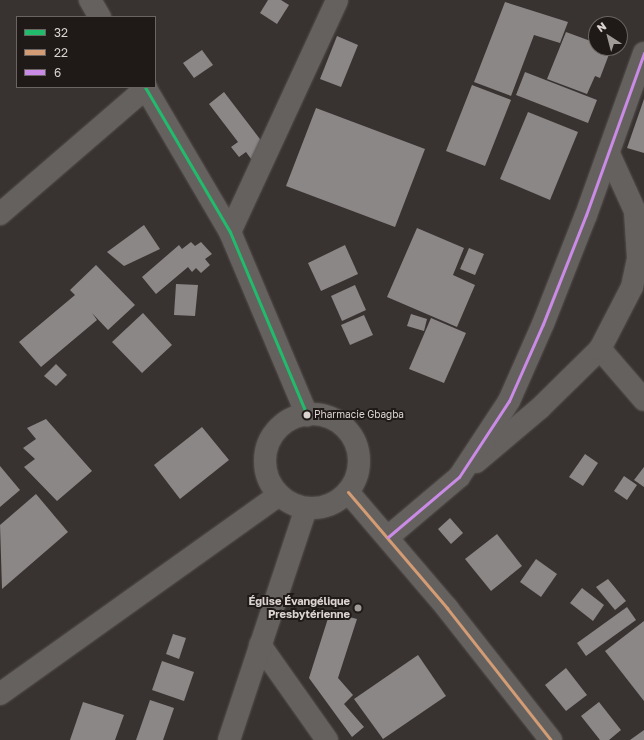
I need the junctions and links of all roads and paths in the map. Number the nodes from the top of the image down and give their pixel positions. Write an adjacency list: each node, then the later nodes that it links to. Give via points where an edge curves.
1 (90, 0): 3 (street)
2 (337, 0): 8 (street)
3 (99, 16)
4 (644, 53): 6 (street)
5 (145, 88): 7 (street); 8 (street)
6 (609, 154): 9 (street, via 635,211 638,258 632,287); 12 (street, via 543,324 508,401)
7 (0, 214)
8 (230, 232): 11 (street)
9 (600, 349): 10 (street); 12 (street, via 540,408)
10 (644, 400)
11 (307, 415): 13 (street, via 323,416 338,422 350,433 357,447 359,462 356,478); 14 (street, via 293,419 280,427 271,440 266,454 266,469 270,483)
12 (459, 477): 16 (street)
13 (348, 492): 15 (street, via 336,502 322,508); 16 (street)
14 (280, 495): 15 (street, via 292,504); 18 (street)
15 (306, 508): 17 (street)
16 (388, 537): 21 (street)
17 (260, 645): 19 (street); 20 (street)
18 (0, 694)
19 (229, 740)
20 (327, 740)
21 (551, 740)

